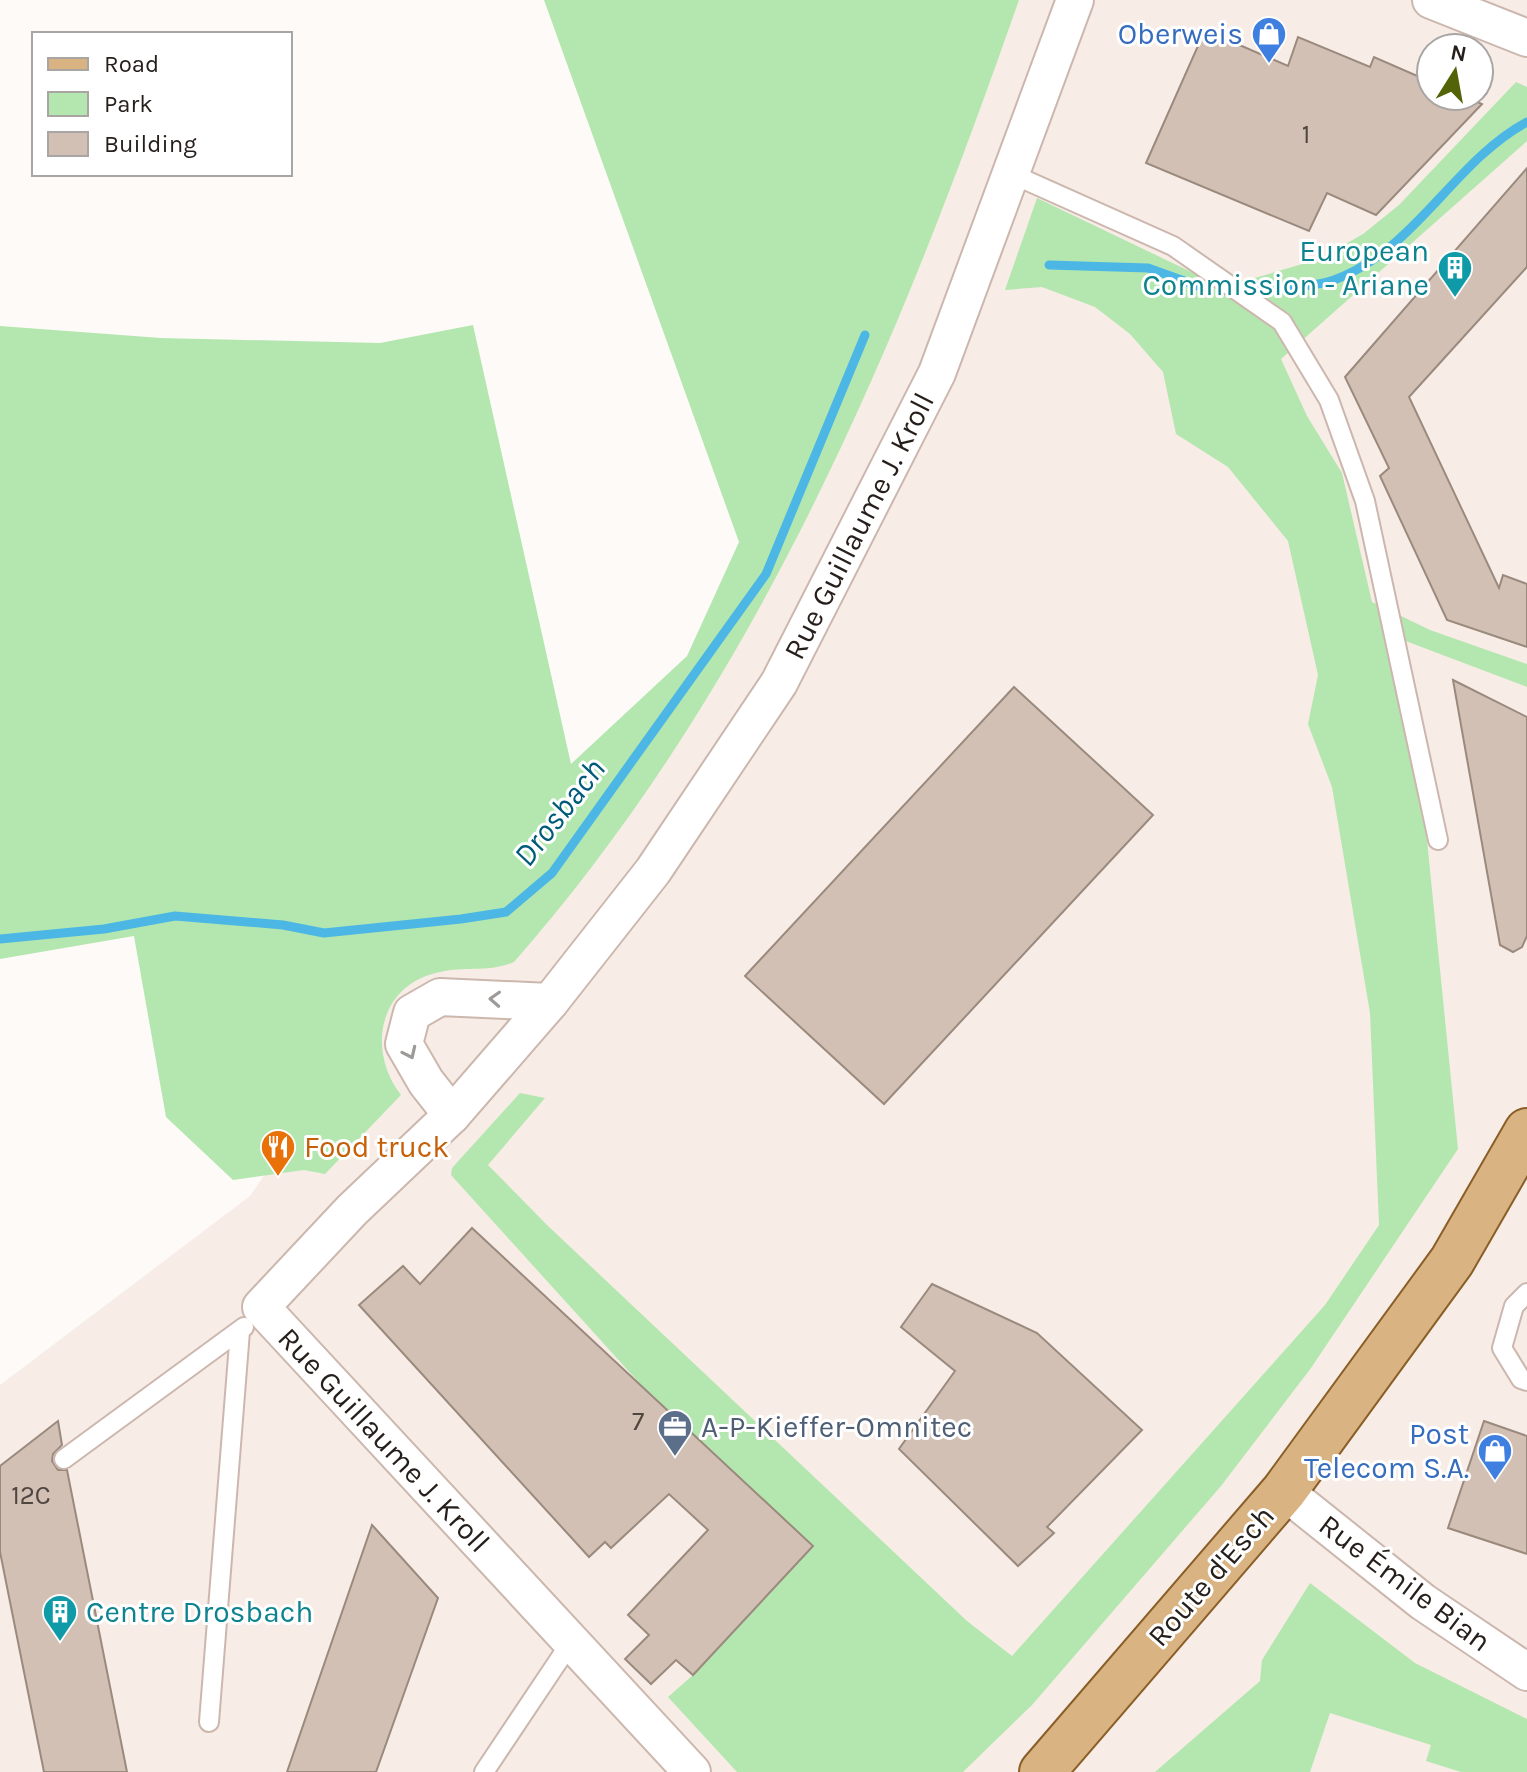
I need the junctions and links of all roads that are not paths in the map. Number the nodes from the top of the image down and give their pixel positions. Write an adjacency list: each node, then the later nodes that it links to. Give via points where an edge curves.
1 (1075, 0): 4 (street, Rue Guillaume J. Kroll)
2 (1454, 4): 3 (street)
3 (1527, 38)
4 (1012, 174): 5 (lane, via 1173,246 1282,322 1329,400 1365,501); 6 (street, Rue Guillaume J. Kroll, via 937,373 779,683 653,871)
5 (1438, 840)
6 (550, 1002): 7 (street, Rue Guillaume J. Kroll); 7 (street, one-way to 7, via 440,997 412,1013 404,1044)
7 (452, 1115): 10 (street, Rue Guillaume J. Kroll, via 352,1210)
8 (1527, 1131): 13 (main road, Route d'Esch, via 1452,1261)
9 (1527, 1293): 11 (lane, via 1514,1306 1502,1348)
10 (251, 1319): 12 (lane); 14 (street, Rue Guillaume J. Kroll); 16 (lane)
11 (1527, 1381)
12 (64, 1459)
13 (1284, 1491): 15 (street, Rue Émile Bian, via 1423,1602); 19 (main road, Route d'Esch)
14 (571, 1642): 17 (lane); 18 (street, Rue Guillaume J. Kroll)
15 (1527, 1672)
16 (209, 1722)
17 (484, 1772)
18 (692, 1772)
19 (1042, 1772)

